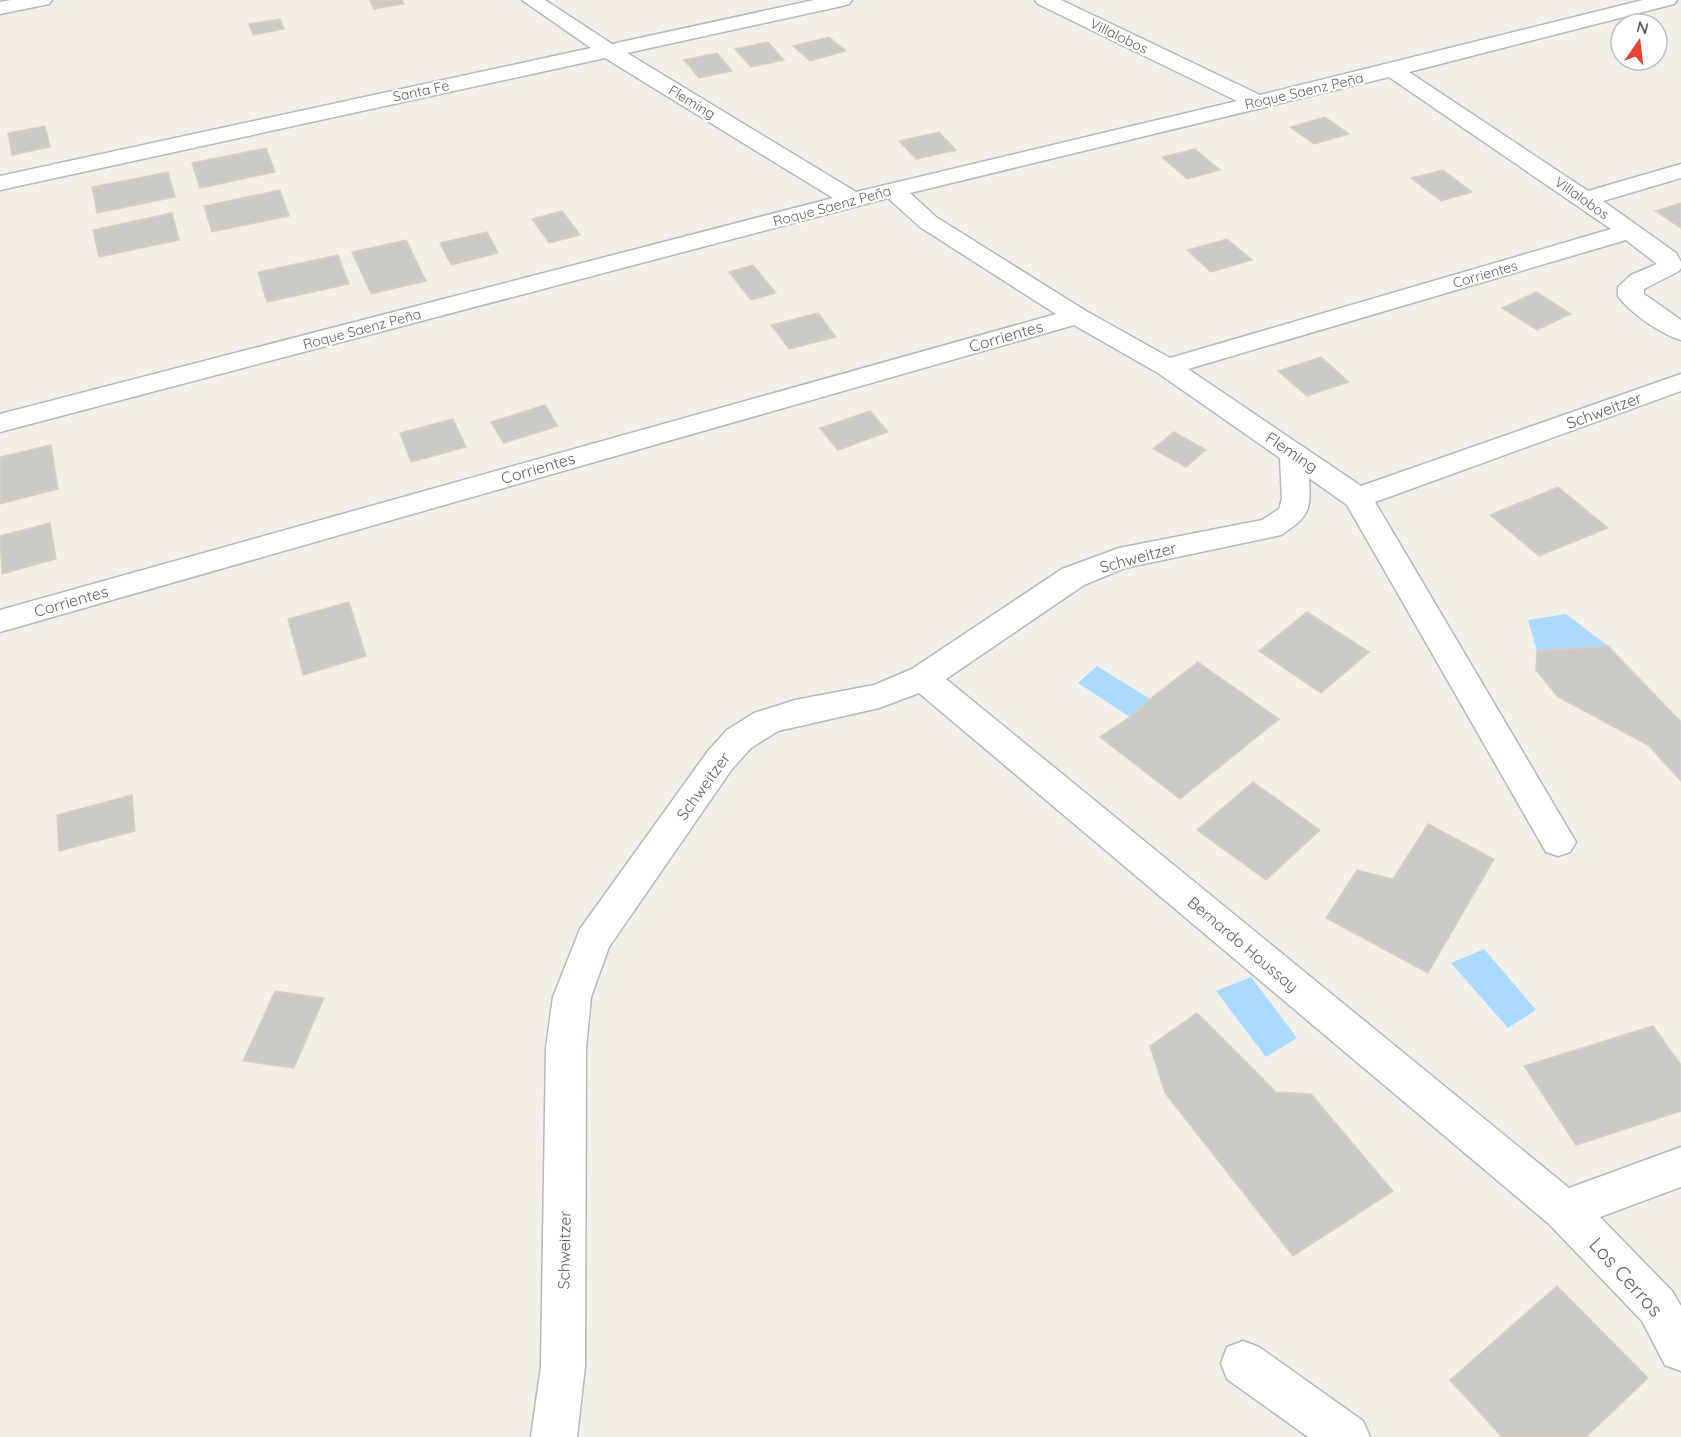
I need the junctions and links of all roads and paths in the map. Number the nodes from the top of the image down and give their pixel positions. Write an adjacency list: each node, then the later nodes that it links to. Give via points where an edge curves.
1 (42, 0): 7 (street)
2 (532, 0): 9 (street, Fleming)
3 (842, 0): 9 (street, Santa Fe)
4 (1045, 0): 11 (street, Villalobos)
5 (1604, 0): 8 (street)
6 (1667, 0): 8 (street, Roque Saenz Peña)
7 (0, 8)
8 (1630, 10): 10 (street, Roque Saenz Peña)
9 (607, 50): 13 (street, Santa Fe); 16 (street, Fleming)
10 (1392, 70): 11 (street, Roque Saenz Peña); 15 (street, Villalobos)
11 (1257, 102): 14 (street, Roque Saenz Peña)
12 (1681, 171): 15 (street)
13 (0, 183)
14 (893, 190): 16 (street, Roque Saenz Peña); 18 (street, Fleming, via 928,222)
15 (1585, 199): 17 (street, Villalobos)
16 (854, 201): 22 (street, Roque Saenz Peña)
17 (1629, 231): 19 (street, Villalobos, via 1667,258 1670,266 1664,272 1636,281 1631,296); 20 (street, Corrientes)
18 (1077, 316): 20 (street, Fleming); 25 (street, Corrientes)
19 (1681, 332)
20 (1167, 367): 23 (street, Fleming)
21 (1681, 382): 24 (street, Schweitzer)
22 (0, 423)
23 (1294, 453): 24 (street, Fleming); 26 (street, Schweitzer, via 1296,499 1292,514 1271,528 1119,559 1073,577)
24 (1358, 498): 27 (street, Fleming)
25 (0, 621)
26 (923, 678): 29 (street, Bernardo Houssay); 32 (street, Schweitzer, via 879,696 766,722 739,739 720,760 593,940 572,997 566,1048 563,1366)
27 (1558, 842)
28 (1681, 1167): 29 (street)
29 (1564, 1210): 30 (street, Los Cerros, via 1657,1306)
30 (1681, 1349)
31 (1243, 1363): 33 (street)
32 (554, 1437)
33 (1347, 1437)

